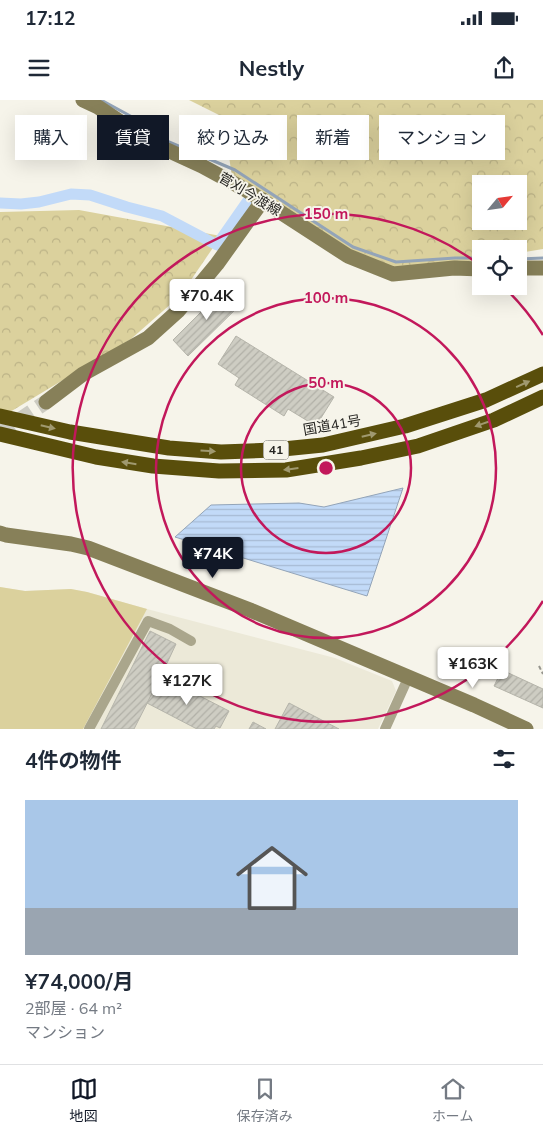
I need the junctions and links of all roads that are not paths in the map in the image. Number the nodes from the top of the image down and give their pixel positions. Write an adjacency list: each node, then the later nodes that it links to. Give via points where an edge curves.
1 (82, 100): 2 (street, 菅刈今渡線, via 152,143)
2 (263, 200): 3 (street, 菅刈今渡線, via 348,256 393,274); 8 (street, via 178,312 148,338 83,374)
3 (472, 268)
4 (527, 268): 5 (street)
5 (543, 268)
6 (543, 374): 9 (highway, 国道41号 / 41, one-way to 6, via 70,432 169,448 221,452 273,450 323,445 405,426 486,400)
7 (543, 397): 10 (highway, 41, one-way to 10, via 494,420 418,446 286,470 219,471 153,466 96,457)
8 (46, 402)
9 (0, 416)
10 (0, 434)
11 (0, 533): 13 (street, via 88,548 241,607)
12 (191, 641): 14 (street, via 148,621)
13 (408, 678): 15 (street); 16 (street)
14 (89, 729)
15 (385, 729)
16 (526, 729)

